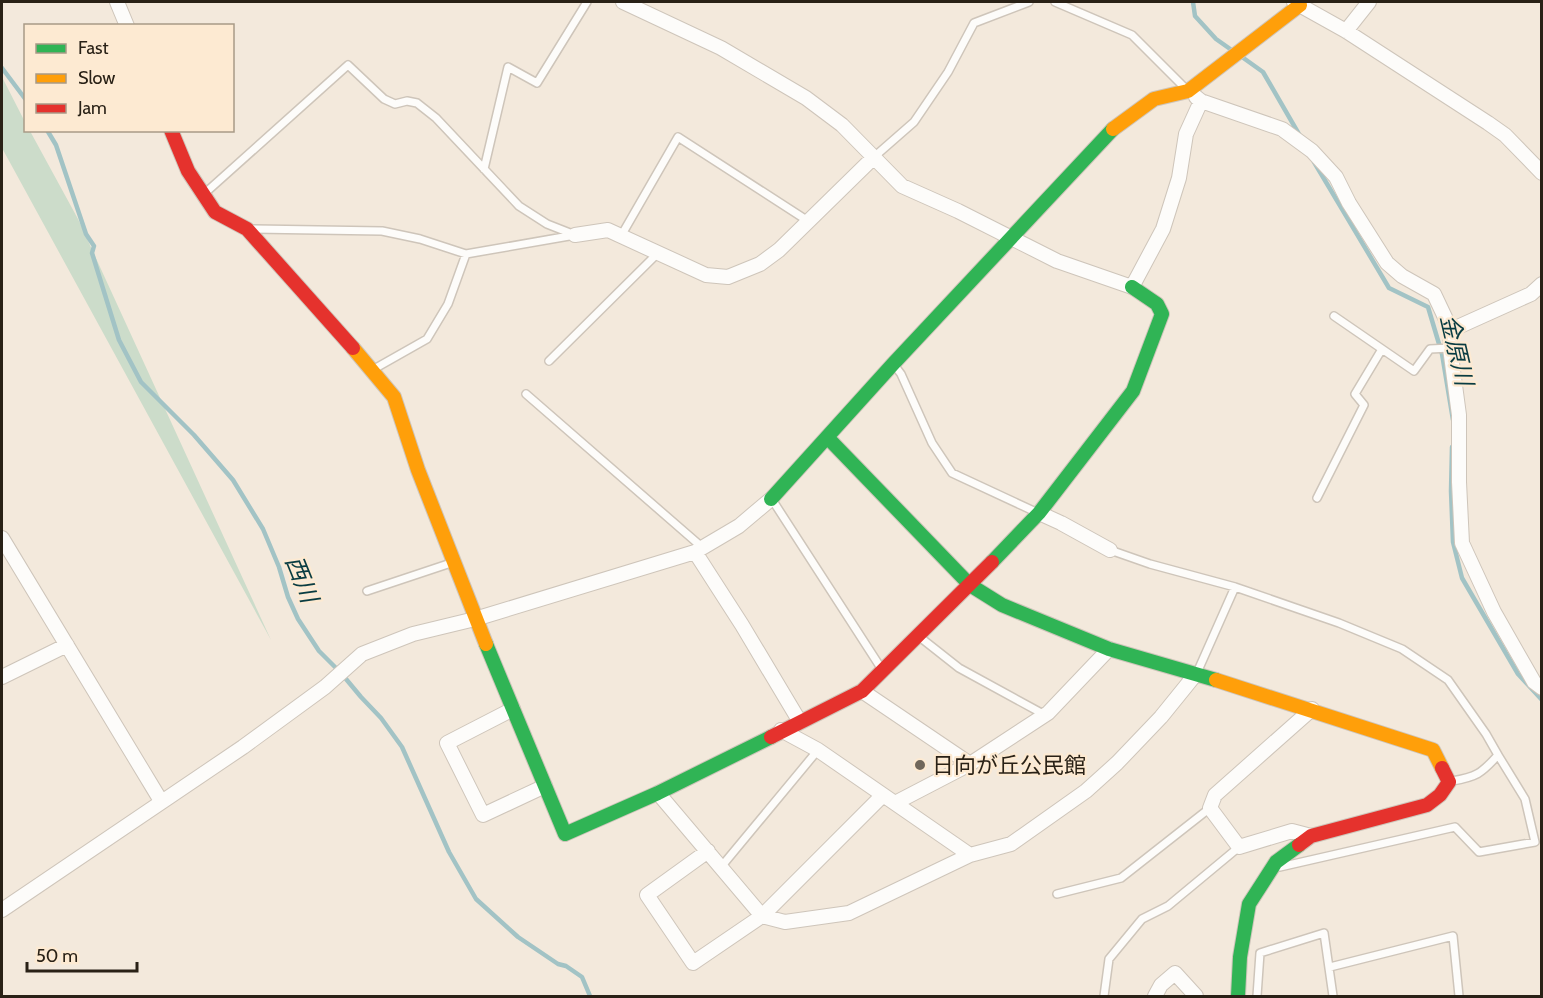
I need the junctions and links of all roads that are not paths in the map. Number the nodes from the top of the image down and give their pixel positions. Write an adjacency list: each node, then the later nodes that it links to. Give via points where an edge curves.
1 (117, 2): 8 (street)
2 (587, 2): 14 (lane, via 537,83 508,67)
3 (623, 2): 13 (street, via 721,48 806,98 842,125)
4 (1029, 2): 13 (lane, via 974,23 948,72 914,122)
5 (1054, 2): 10 (lane, via 1132,35)
6 (1369, 2): 9 (street)
7 (1297, 3): 9 (street); 10 (street)
8 (126, 24)
9 (1346, 31): 15 (street, via 1505,135)
10 (1188, 91): 11 (street); 21 (street, via 1154,99 1115,126)
11 (1201, 101): 25 (street, via 1186,134 1179,178 1163,229); 27 (street, via 1282,129 1312,151 1336,177 1388,263 1434,294)
12 (172, 132): 16 (street, via 188,171)
13 (874, 157): 17 (street); 21 (street, via 902,186)
14 (484, 169): 16 (lane, via 417,103 395,104 384,99 348,65); 19 (lane, via 519,206 547,224)
15 (1542, 173)
16 (204, 195): 18 (street, via 215,212)
17 (808, 221): 20 (lane, via 678,137); 22 (street, via 760,264 728,277 706,275)
18 (247, 229): 23 (lane, via 382,231 420,238); 32 (street)
19 (575, 235): 20 (street, via 608,230); 23 (lane)
20 (621, 236): 22 (street)
21 (1011, 237): 25 (street, via 1057,261); 31 (street)
22 (658, 253): 30 (lane)
23 (466, 254): 32 (lane, via 448,304 427,339)
24 (1542, 284): 27 (street, via 1531,294)
25 (1132, 287): 37 (street, via 1157,304 1162,314 1133,391)
26 (1334, 316): 29 (lane)
27 (1451, 330): 28 (street)
28 (1450, 348): 29 (lane, via 1430,349 1414,371); 52 (street, via 1458,415 1462,543 1494,612 1534,682)
29 (1382, 349): 35 (lane, via 1355,394 1364,405)
30 (549, 361)
31 (893, 364): 34 (street); 37 (lane, via 932,443 952,473)
32 (371, 370): 41 (street, via 394,397)
33 (526, 394): 40 (lane)
34 (827, 437): 36 (street); 42 (street)
35 (1317, 498)
36 (771, 499): 40 (street, via 739,526); 49 (lane)
37 (1039, 513): 39 (street); 42 (street)
38 (2, 538): 47 (street)
39 (1110, 549): 43 (lane)
40 (699, 550): 45 (street); 57 (street)
41 (453, 562): 44 (lane); 45 (street)
42 (970, 585): 46 (street); 48 (street, via 1002,605)
43 (1235, 587): 50 (lane); 60 (lane, via 1402,649 1448,680)
44 (367, 591)
45 (475, 619): 55 (street); 66 (street, via 413,634 362,654 252,741)
46 (919, 636): 49 (street); 56 (lane, via 959,668)
47 (67, 645): 51 (street); 66 (street)
48 (1109, 649): 50 (street); 56 (street)
49 (882, 670): 53 (street)
50 (1195, 675): 54 (street); 71 (street, via 1125,756 1086,791 1011,844)
51 (2, 677)
52 (1542, 688)
53 (862, 691): 57 (street); 61 (street)
54 (1312, 709): 62 (street, via 1433,750); 67 (street, via 1215,795)
55 (513, 710): 63 (street); 63 (street, via 447,743 483,815)
56 (1045, 715): 61 (street)
57 (800, 722): 58 (street)
58 (781, 730): 59 (street); 64 (street)
59 (818, 750): 65 (street); 72 (lane)
60 (1498, 755): 62 (lane, via 1482,772); 73 (lane, via 1525,799 1535,842 1479,852 1455,827)
61 (970, 764): 65 (street)
62 (1449, 782): 68 (street, via 1427,805)
63 (545, 786): 64 (street, via 565,834)
64 (658, 793): 70 (street)
65 (889, 799): 71 (street); 76 (street)
66 (161, 801): 75 (street)
67 (1210, 808): 69 (street); 74 (lane, via 1121,878)
68 (1311, 836): 69 (street, via 1292,831); 73 (street)
69 (1239, 847): 78 (lane, via 1168,906 1142,919 1109,959)
70 (708, 851): 72 (street); 76 (street, via 647,895 693,963)
71 (970, 855): 76 (street, via 849,914 785,922)
72 (721, 867): 76 (street)
73 (1272, 869): 81 (street, via 1249,904)
74 (1057, 894)
75 (2, 910)
76 (762, 916)
77 (1330, 967): 82 (lane, via 1324,933 1260,953); 83 (lane); 84 (lane, via 1453,936)
78 (1104, 996)
79 (1155, 996): 80 (street, via 1175,973)
80 (1196, 996)
81 (1238, 996)
82 (1257, 996)
83 (1333, 996)
84 (1459, 996)

